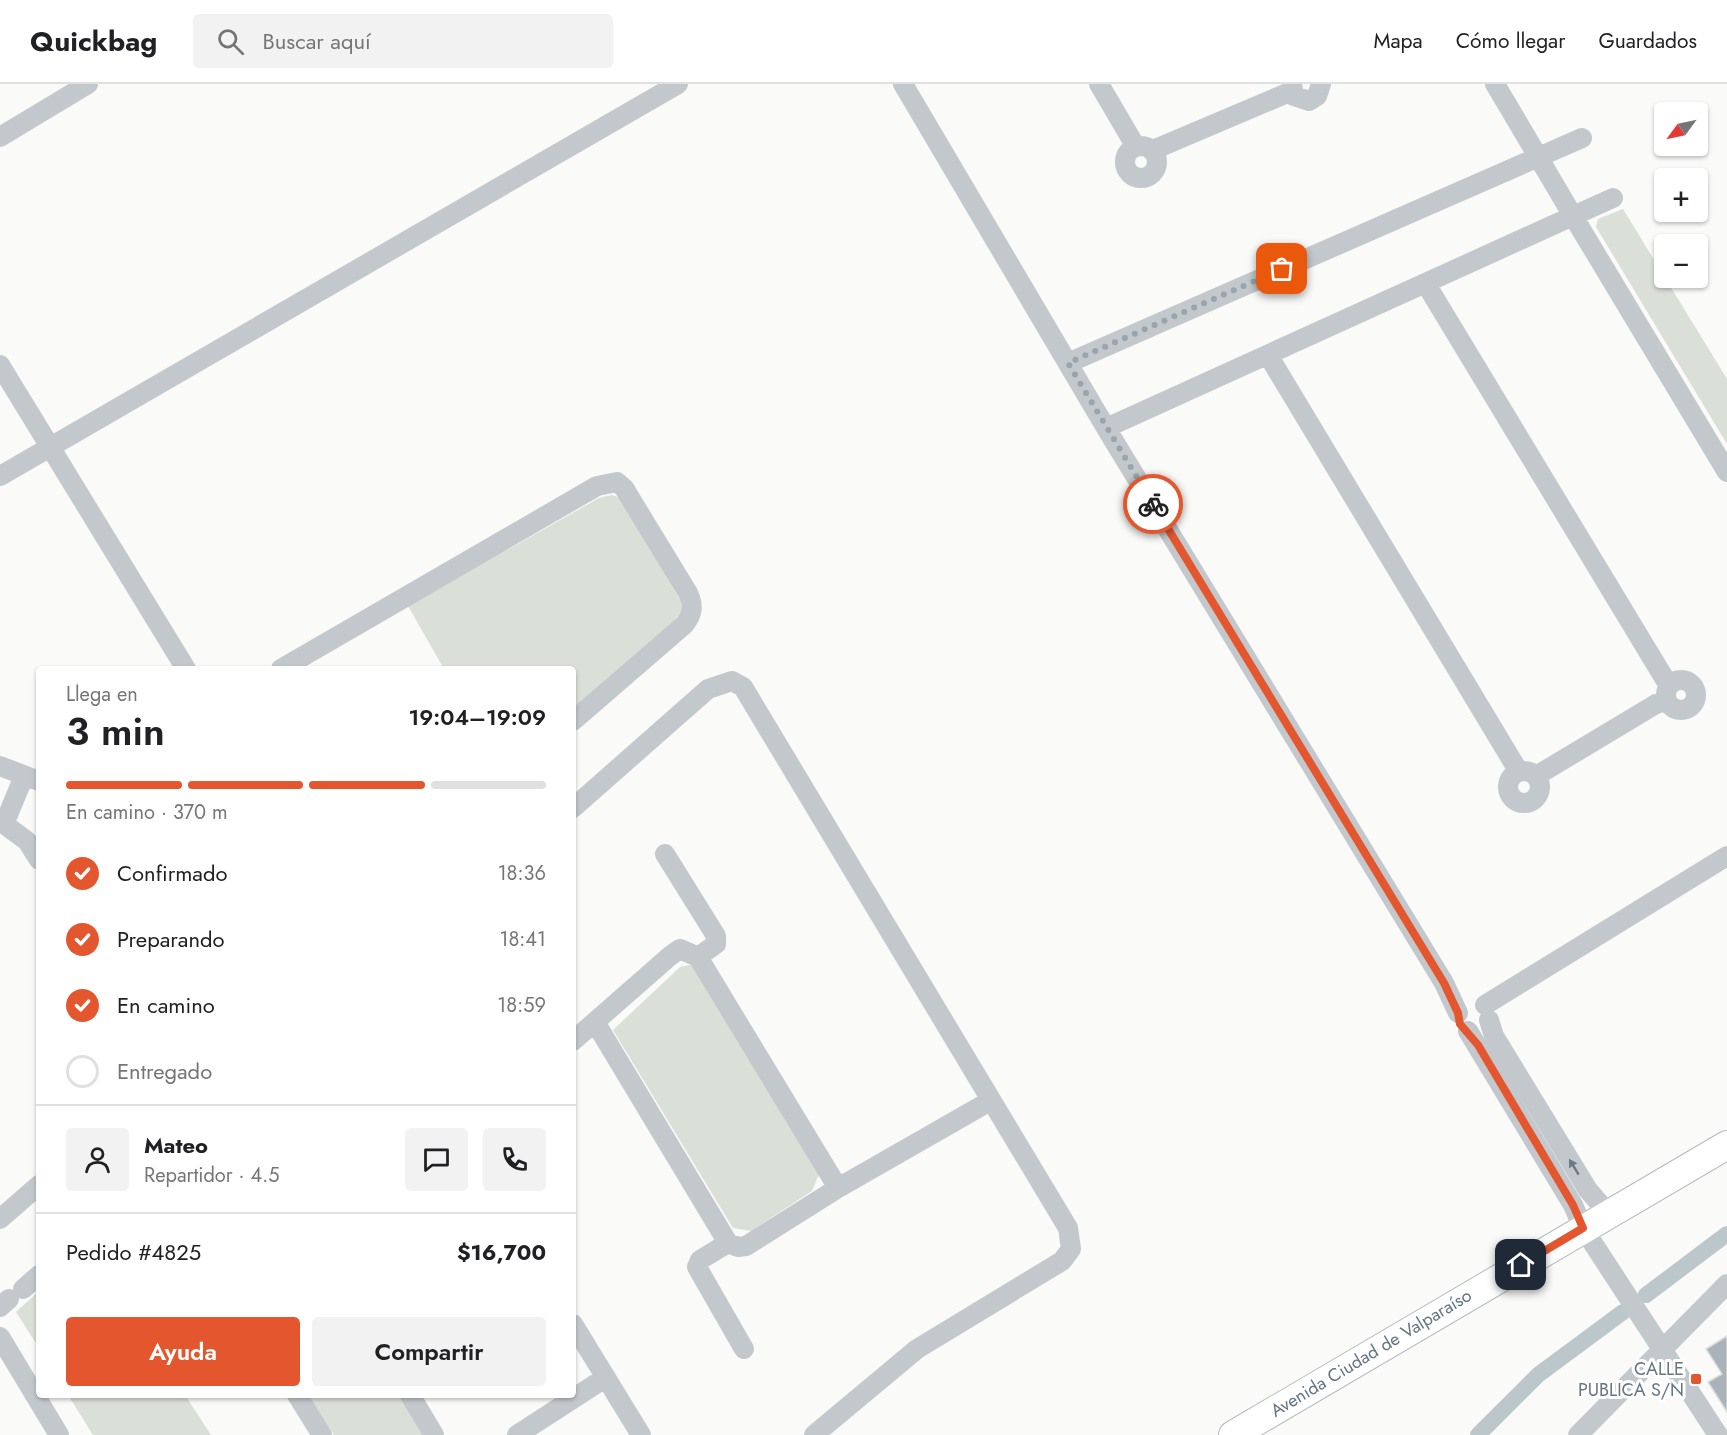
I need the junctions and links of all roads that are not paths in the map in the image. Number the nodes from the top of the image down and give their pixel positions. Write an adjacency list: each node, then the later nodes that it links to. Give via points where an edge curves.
1 (88, 84): 8 (street)
2 (678, 84): 18 (street)
3 (903, 84): 15 (street)
4 (1099, 84): 7 (street, via 1144,149)
5 (1321, 84): 7 (street, via 1317,96 1309,101 1299,99)
6 (1495, 84): 10 (street)
7 (1292, 88)
8 (0, 137)
9 (1582, 138): 10 (street)
10 (1539, 157): 12 (street); 15 (street)
11 (1612, 198): 12 (street)
12 (1573, 216): 13 (street); 19 (street)
13 (1426, 284): 14 (street); 14 (street, via 1668,693 1656,704 1527,774)
14 (1268, 355): 17 (street)
15 (1068, 363): 17 (street)
16 (0, 365): 18 (street)
17 (1106, 428): 32 (street, via 1444,983)
18 (50, 447): 20 (street); 21 (street)
19 (1727, 472)
20 (0, 476)
21 (184, 666)
22 (286, 666): 23 (street, via 597,486 617,482 688,593 693,604 691,616)
23 (576, 718)
24 (0, 766): 25 (street)
25 (31, 778): 27 (street)
26 (576, 805): 35 (street, via 708,690 732,681 743,687)
27 (2, 821): 29 (street, via 27,841)
28 (664, 854): 31 (street, via 716,936 716,944)
29 (36, 855)
30 (1727, 856): 32 (street)
31 (698, 957): 33 (street, via 680,949); 39 (street)
32 (1476, 1010): 41 (street, one-way to 32, via 1588,1190); 43 (street, via 1460,1024 1468,1031 1573,1205)
33 (595, 1022): 34 (street); 44 (street)
34 (576, 1038)
35 (990, 1101): 39 (street); 64 (street, via 1068,1228 1071,1249 1062,1261 917,1349)
36 (1727, 1145): 41 (main road, Avenida Ciudad de Valparaíso)
37 (36, 1187): 40 (street)
38 (36, 1188): 42 (street)
39 (838, 1188): 44 (street, via 746,1245)
40 (0, 1200)
41 (1608, 1214): 43 (main road, Avenida Ciudad de Valparaíso)
42 (0, 1219)
43 (1583, 1228): 51 (street); 65 (main road, Avenida Ciudad de Valparaíso)
44 (728, 1243): 50 (street, via 700,1260 697,1267)
45 (36, 1278): 47 (street)
46 (1727, 1284): 51 (street)
47 (11, 1299)
48 (576, 1329): 52 (street)
49 (0, 1337): 53 (street)
50 (744, 1349)
51 (1662, 1352): 66 (street); 67 (street)
52 (605, 1378): 54 (street); 63 (street)
53 (36, 1397)
54 (576, 1397)
55 (37, 1398): 59 (street)
56 (299, 1398): 60 (street)
57 (412, 1398): 61 (street)
58 (574, 1398): 62 (street)
59 (59, 1435)
60 (322, 1435)
61 (434, 1435)
62 (517, 1435)
63 (641, 1435)
64 (814, 1435)
65 (1233, 1435)
66 (1578, 1435)
67 (1718, 1435)

